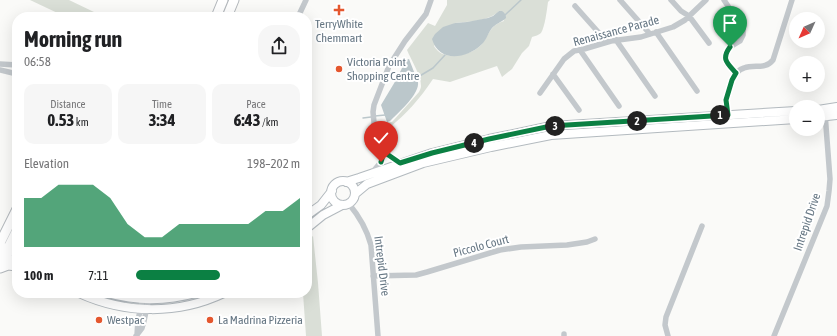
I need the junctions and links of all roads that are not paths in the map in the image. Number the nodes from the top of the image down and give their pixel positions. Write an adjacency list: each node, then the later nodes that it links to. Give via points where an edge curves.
1 (223, 0): 11 (highway)
2 (234, 0): 12 (highway)
3 (306, 0): 13 (street)
4 (432, 0): 42 (street, via 426,14 389,66 374,105 375,133)
5 (620, 0): 16 (street)
6 (671, 0): 14 (street)
7 (706, 0): 14 (street, Renaissance Parade)
8 (724, 0): 24 (street, via 743,29 740,41 726,53 727,64)
9 (792, 0): 24 (street, via 770,64 744,68)
10 (575, 6): 18 (street)
11 (218, 12)
12 (229, 12)
13 (300, 12)
14 (689, 16): 15 (street, Renaissance Parade, via 673,27); 19 (street)
15 (656, 32): 16 (street, Renaissance Parade); 27 (street)
16 (650, 34): 17 (street, Renaissance Parade)
17 (616, 40): 18 (street, Renaissance Parade); 29 (street)
18 (607, 42): 20 (street, Renaissance Parade)
19 (709, 43)
20 (580, 50): 26 (street, Renaissance Parade, via 574,51 564,59); 30 (street)
21 (0, 64): 22 (street)
22 (12, 65)
23 (0, 70): 25 (street)
24 (736, 73): 37 (street, via 726,100)
25 (12, 74)
26 (553, 74): 28 (street, Renaissance Parade); 32 (street)
27 (697, 91)
28 (540, 93)
29 (655, 96)
30 (619, 106)
31 (837, 107): 34 (main road)
32 (578, 110)
33 (789, 112): 37 (main road)
34 (825, 112)
35 (825, 114): 36 (main road)
36 (837, 116)
37 (728, 119): 38 (main road); 39 (main road); 40 (main road)
38 (789, 119)
39 (551, 126): 40 (main road); 43 (main road, via 489,139)
40 (551, 135): 47 (main road, via 424,163 367,184)
41 (824, 136): 70 (street, Intrepid Drive, via 830,179 827,206)
42 (384, 152): 43 (street); 44 (street, via 381,162)
43 (400, 163): 44 (main road)
44 (371, 174): 45 (main road)
45 (346, 182): 46 (main road, via 337,183); 47 (main road, via 353,186)
46 (332, 191): 48 (main road, via 335,202); 49 (main road)
47 (355, 194): 48 (main road, via 354,200)
48 (345, 205): 51 (main road, via 323,215); 62 (street, Intrepid Drive, via 361,220 369,238)
49 (312, 211)
50 (12, 217): 53 (highway)
51 (312, 224)
52 (702, 226): 69 (street, via 666,317)
53 (3, 231): 56 (highway)
54 (12, 236): 56 (highway)
55 (595, 239): 62 (street, Piccolo Court, via 567,245 500,250 416,274)
56 (2, 249): 57 (main road); 58 (main road); 59 (highway)
57 (12, 252)
58 (12, 258)
59 (0, 264)
60 (12, 265): 61 (highway)
61 (0, 268)
62 (373, 276): 68 (street, Intrepid Drive)
63 (92, 298): 66 (main road, via 118,306)
64 (146, 298): 66 (street)
65 (211, 298): 66 (main road, via 174,308)
66 (143, 309): 67 (street, via 138,320)
67 (137, 336)
68 (378, 336)
69 (668, 336)
70 (774, 336)

